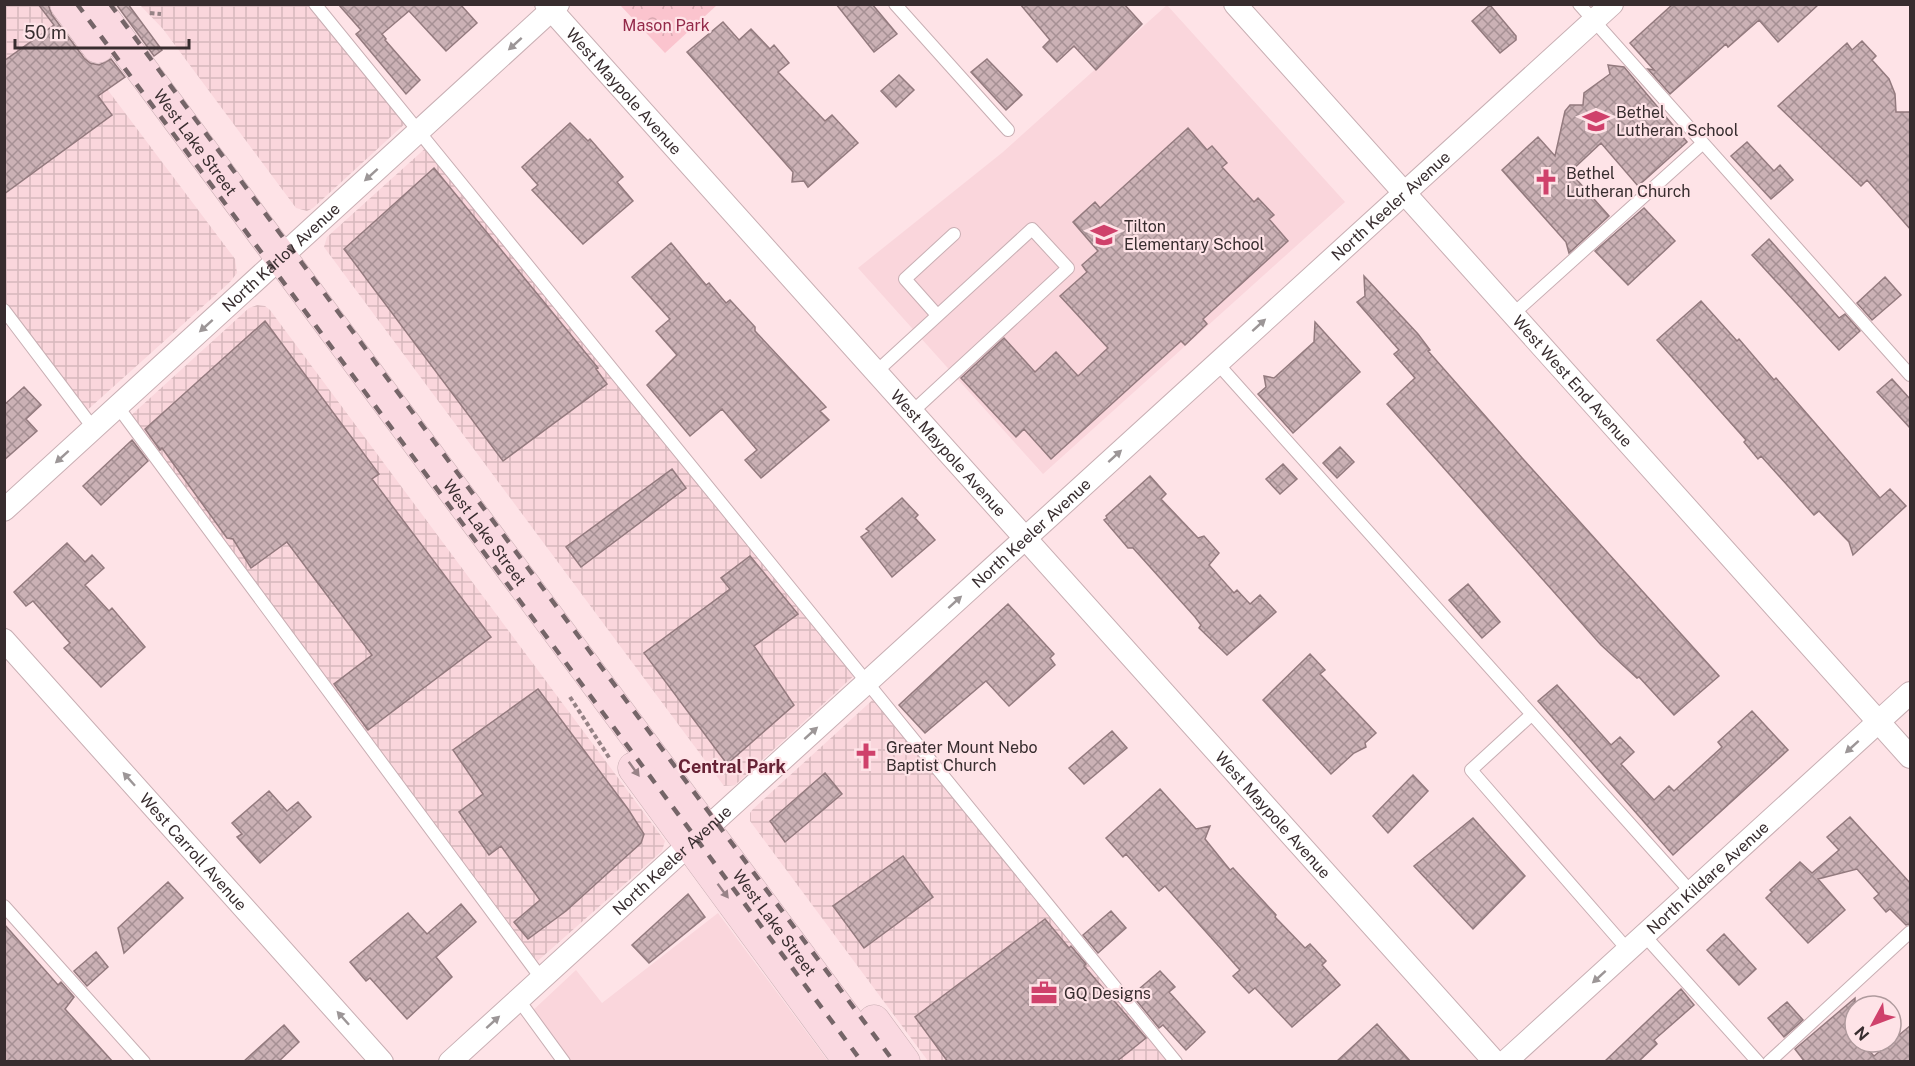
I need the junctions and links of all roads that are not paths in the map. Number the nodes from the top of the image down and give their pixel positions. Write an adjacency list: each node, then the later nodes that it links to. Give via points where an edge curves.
1 (66, 4): 15 (main road, West Lake Street)
2 (93, 4): 15 (main road, West Lake Street)
3 (118, 4): 15 (main road, West Lake Street)
4 (315, 4): 11 (lane)
5 (895, 4): 10 (lane)
6 (1235, 4): 13 (street, West West End Avenue)
7 (1612, 4): 9 (street, North Keeler Avenue)
8 (552, 6): 11 (street, North Karlov Avenue, one-way to 11); 20 (street, West Maypole Avenue)
9 (1586, 13): 12 (lane); 13 (street, North Keeler Avenue)
10 (1008, 130)
11 (419, 132): 15 (street, North Karlov Avenue, one-way to 15); 28 (lane)
12 (1702, 143): 17 (lane); 21 (lane)
13 (1404, 193): 17 (street, West West End Avenue); 19 (street, North Keeler Avenue, one-way to 13)
14 (954, 234): 18 (lane, via 905,279)
15 (281, 258): 22 (street, North Karlov Avenue, one-way to 22); 33 (main road, West Lake Street); 33 (main road, West Lake Street, via 589,706)
16 (4, 310): 24 (lane)
17 (1513, 314): 31 (street, West West End Avenue)
18 (937, 315): 20 (lane); 23 (lane, via 1032,228 1068,268)
19 (1217, 363): 26 (street, North Keeler Avenue, one-way to 19); 30 (lane)
20 (876, 372): 23 (street, West Maypole Avenue)
21 (1911, 375)
22 (118, 407): 24 (street, North Karlov Avenue); 38 (lane)
23 (912, 412): 26 (street, West Maypole Avenue)
24 (94, 429): 25 (street, North Karlov Avenue, one-way to 25)
25 (4, 510)
26 (1025, 538): 28 (street, North Keeler Avenue, one-way to 26); 48 (street, West Maypole Avenue)
27 (4, 640): 41 (street, West Carroll Avenue, one-way to 27)
28 (868, 681): 33 (street, North Keeler Avenue, one-way to 28); 47 (lane)
29 (1911, 693): 31 (street, North Kildare Avenue)
30 (1530, 716): 34 (lane); 37 (lane, via 1471,770)
31 (1879, 722): 32 (street, West West End Avenue); 34 (street, North Kildare Avenue, one-way to 34)
32 (1911, 757)
33 (705, 829): 38 (street, North Keeler Avenue); 44 (main road, West Lake Street, one-way to 44); 45 (main road, West Lake Street); 46 (main road, West Lake Street)
34 (1691, 892): 37 (street, North Kildare Avenue)
35 (4, 906): 40 (lane)
36 (1911, 932): 51 (lane)
37 (1636, 942): 49 (street, North Kildare Avenue, one-way to 49); 50 (lane)
38 (541, 978): 39 (street, North Keeler Avenue)
39 (518, 999): 42 (street, North Keeler Avenue, one-way to 39); 43 (lane)
40 (144, 1062)
41 (382, 1062)
42 (450, 1062)
43 (564, 1062)
44 (850, 1062)
45 (878, 1062)
46 (904, 1062)
47 (1176, 1062)
48 (1495, 1062)
49 (1505, 1062)
50 (1758, 1062)
51 (1769, 1062)

